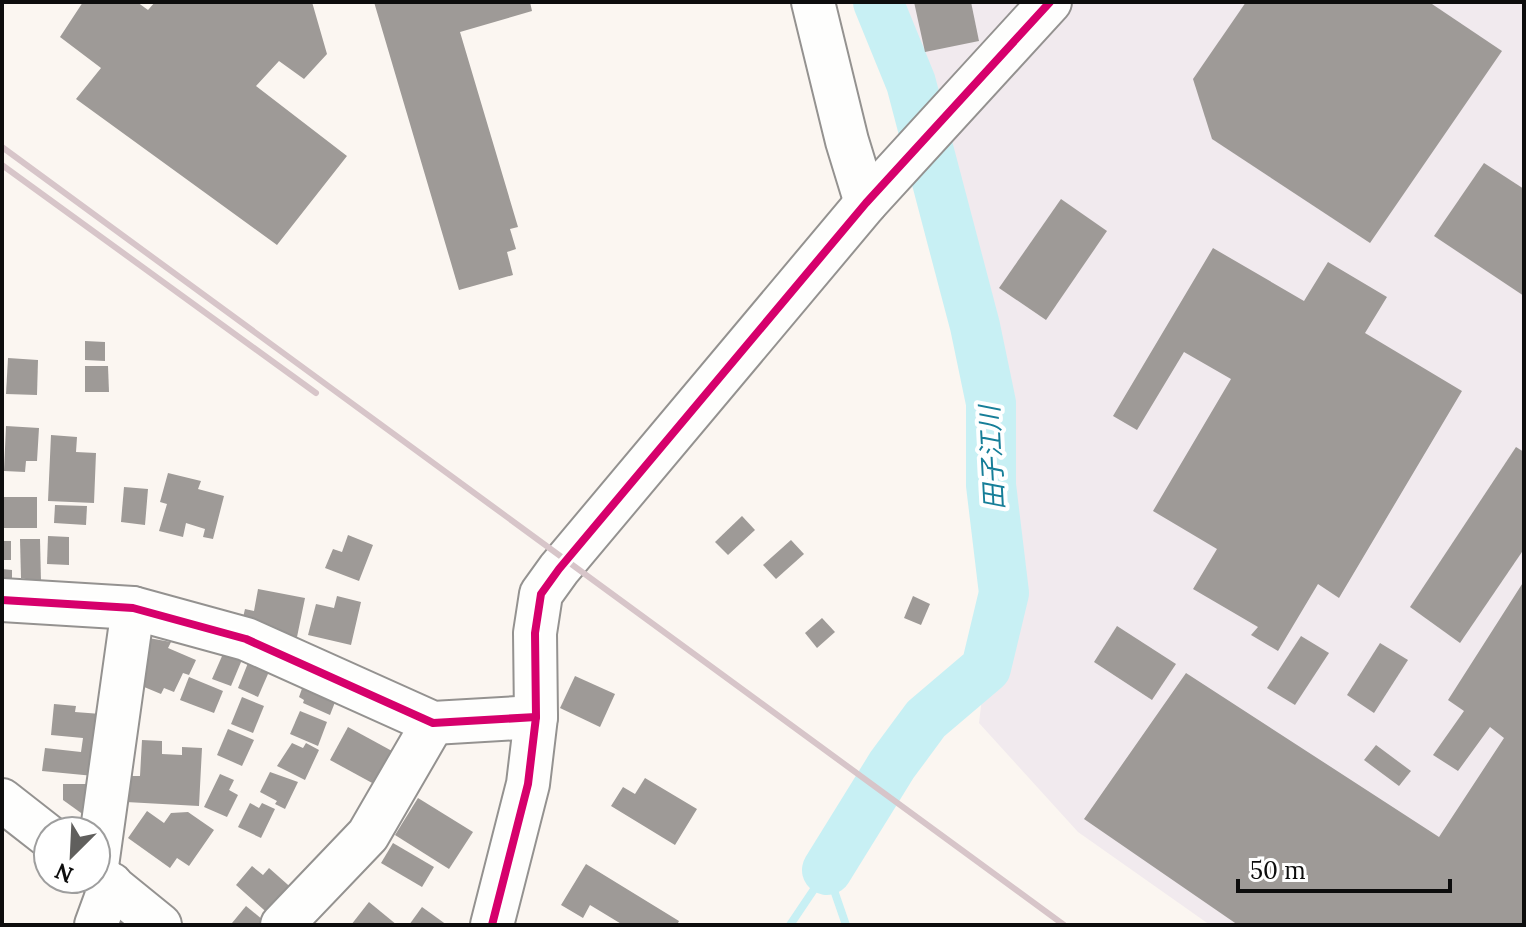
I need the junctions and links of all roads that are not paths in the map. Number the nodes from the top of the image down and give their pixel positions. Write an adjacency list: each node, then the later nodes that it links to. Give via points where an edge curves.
1 (813, 2): 3 (street)
2 (1050, 2): 3 (street)
3 (866, 203): 6 (street, via 541,594 535,633)
4 (2, 600): 5 (street)
5 (133, 608): 7 (street, via 246,639); 9 (street)
6 (536, 717): 7 (street); 16 (street, via 528,784)
7 (433, 723): 15 (street, via 368,835)
8 (2, 800): 10 (street)
9 (111, 815)
10 (32, 823)
11 (112, 886): 14 (street)
12 (101, 895): 13 (street)
13 (96, 925)
14 (160, 925)
15 (282, 925)
16 (492, 925)

